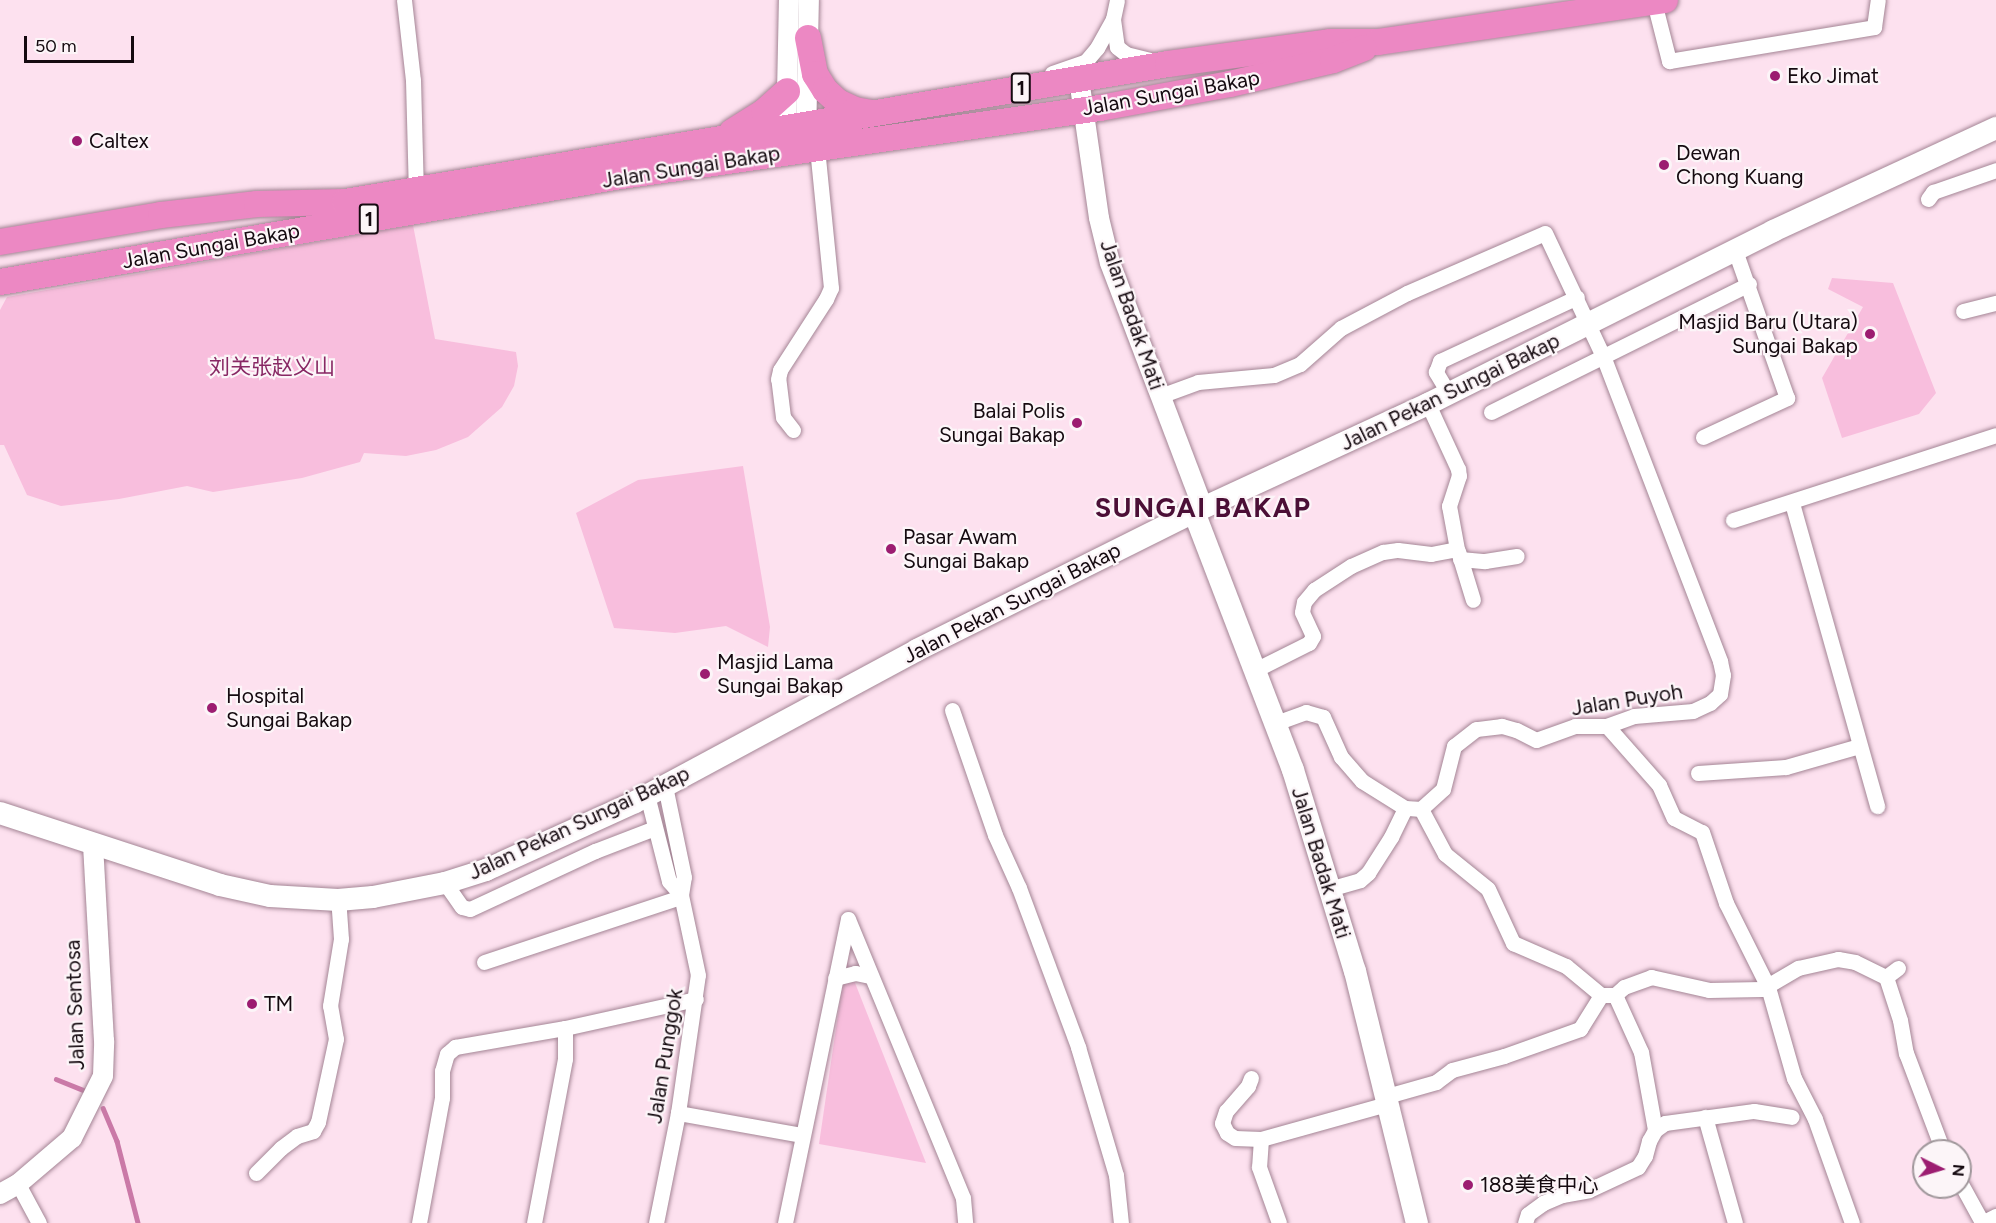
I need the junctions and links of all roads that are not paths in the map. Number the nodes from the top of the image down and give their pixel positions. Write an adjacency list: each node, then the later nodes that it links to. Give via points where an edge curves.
1 (404, 0): 21 (street, via 413,80)
2 (789, 0): 13 (street)
3 (809, 0): 9 (street)
4 (1117, 0): 8 (street)
5 (1878, 0): 6 (street, via 1874,27 1669,61)
6 (1659, 1): 7 (highway, Jalan Sungai Bakap / 1)
7 (1551, 8): 10 (highway, Jalan Sungai Bakap / 1)
8 (1113, 19): 11 (street, via 1117,47 1126,54); 14 (street, via 1086,61)
9 (808, 38): 16 (highway, via 815,74 825,90 838,102); 19 (street)
10 (1265, 63): 11 (highway, Jalan Sungai Bakap / 1); 15 (highway, Jalan Sungai Bakap / 1)
11 (1168, 64): 12 (highway, Jalan Sungai Bakap / 1)
12 (1079, 79): 14 (highway, Jalan Sungai Bakap / 1); 15 (street, Jalan Badak Mati)
13 (787, 91): 18 (highway, via 756,118); 19 (street)
14 (986, 94): 16 (highway, Jalan Sungai Bakap / 1)
15 (1084, 109): 19 (highway, Jalan Sungai Bakap / 1); 33 (street, Jalan Badak Mati, via 1099,218 1110,263)
16 (875, 114): 19 (highway, Jalan Sungai Bakap / 1)
17 (1996, 128): 24 (main road, Jalan Pekan Sungai Bakap)
18 (710, 141): 19 (highway, Jalan Sungai Bakap / 1); 21 (highway, Jalan Sungai Bakap / 1)
19 (800, 141): 25 (highway, Jalan Sungai Bakap / 1, via 615,177); 36 (street, via 831,288 780,370 783,417)
20 (1996, 170): 22 (street, via 1934,192)
21 (416, 191): 23 (highway, Jalan Sungai Bakap / 1, via 345,202 257,204 161,215)
22 (1928, 200)
23 (0, 243)
24 (1735, 250): 26 (street); 30 (main road, Jalan Pekan Sungai Bakap)
25 (0, 282)
26 (1749, 284): 31 (street); 38 (street, via 1787,398)
27 (1577, 297): 30 (street, Jalan Puyoh); 32 (street, via 1440,361 1436,372); 33 (street, Jalan Puyoh, via 1545,233 1407,293 1341,328 1300,364 1274,375 1198,382)
28 (1996, 303): 29 (street)
29 (1964, 311)
30 (1589, 323): 31 (street, Jalan Puyoh); 32 (main road, Jalan Pekan Sungai Bakap)
31 (1603, 356): 35 (street); 48 (street, Jalan Puyoh, via 1723,675 1720,694 1693,711 1634,716)
32 (1449, 394): 34 (main road, Jalan Pekan Sungai Bakap)
33 (1160, 396): 40 (street, Jalan Badak Mati)
34 (1428, 404): 40 (main road, Jalan Pekan Sungai Bakap); 42 (street, via 1458,469 1449,506)
35 (1491, 412)
36 (793, 430)
37 (1996, 435): 39 (street)
38 (1703, 437)
39 (1792, 502): 41 (street); 49 (street)
40 (1199, 510): 45 (main road, Jalan Badak Mati); 51 (main road, Jalan Pekan Sungai Bakap, via 917,650)
41 (1732, 520)
42 (1459, 554): 43 (street, via 1485,561); 44 (street); 45 (street, via 1398,550 1351,566 1314,590 1304,602 1302,612 1313,636 1309,643)
43 (1517, 556)
44 (1473, 600)
45 (1255, 670): 47 (main road, Jalan Badak Mati)
46 (952, 710): 91 (street, via 995,835 1019,888 1078,1047 1116,1175)
47 (1275, 723): 53 (street, via 1306,712 1323,717 1351,770); 61 (main road, Jalan Badak Mati)
48 (1607, 726): 54 (street, Jalan Puyoh, via 1575,726 1536,740 1502,726 1476,729 1454,746 1443,789); 67 (street, via 1659,785 1674,818 1702,832 1726,903)
49 (1859, 746): 50 (street, via 1786,767); 52 (street)
50 (1698, 773)
51 (656, 790): 56 (main road, Jalan Pekan Sungai Bakap); 57 (street, Jalan Punggok); 62 (street, Jalan Punggok, via 684,877)
52 (1877, 806)
53 (1405, 808): 54 (street); 61 (street, via 1368,873 1360,880)
54 (1421, 809): 68 (street, via 1445,854 1488,889 1514,943 1566,966)
55 (0, 813): 58 (main road, Jalan Pekan Sungai Bakap)
56 (585, 824): 59 (street); 60 (main road, Jalan Pekan Sungai Bakap, via 486,870)
57 (655, 828): 59 (street); 62 (street, Jalan Punggok, via 669,881)
58 (93, 843): 63 (main road, Jalan Pekan Sungai Bakap, via 220,885 270,896); 81 (street, Jalan Sentosa, via 103,1076 72,1138)
59 (595, 851): 60 (street, via 470,909 462,907)
60 (445, 883): 63 (main road, Jalan Pekan Sungai Bakap, via 402,893)
61 (1329, 889): 72 (main road, Jalan Badak Mati)
62 (681, 896): 64 (street); 69 (street, Jalan Punggok, via 698,975)
63 (338, 900): 80 (street, via 341,939 330,1006 336,1039 318,1122 313,1131 297,1136)
64 (484, 962)
65 (871, 976): 66 (street, via 855,973); 66 (street, via 848,919); 90 (street, via 963,1198)
66 (835, 978): 77 (street)
67 (1768, 987): 68 (street, via 1709,990 1650,977); 79 (street, via 1798,968 1838,959 1892,973 1906,1053); 96 (street, via 1794,1078 1815,1119)
68 (1608, 995): 72 (street, via 1580,1029 1452,1070 1436,1082 1394,1094); 76 (street, via 1641,1053)
69 (696, 999): 70 (street); 73 (street, Jalan Punggok)
70 (565, 1028): 86 (street, via 456,1047 447,1054); 87 (street, via 565,1059)
71 (1251, 1078): 78 (street, via 1222,1123 1235,1138)
72 (1387, 1100): 78 (street, via 1379,1106); 93 (main road, Jalan Badak Mati)
73 (678, 1113): 77 (street); 88 (street, Jalan Punggok)
74 (1705, 1117): 75 (street, via 1754,1111); 76 (street, via 1665,1123); 95 (street)
75 (1792, 1117)
76 (1655, 1130): 94 (street, via 1638,1167 1589,1190 1543,1203 1528,1214)
77 (802, 1135): 89 (street)
78 (1261, 1139): 92 (street, via 1259,1167)
79 (1938, 1139)
80 (256, 1173)
81 (18, 1184): 82 (street, Jalan Sentosa); 85 (street)
82 (0, 1194)
83 (1969, 1199): 97 (street)
84 (1996, 1216): 97 (street)
85 (39, 1223)
86 (419, 1223)
87 (534, 1223)
88 (656, 1223)
89 (786, 1223)
90 (965, 1223)
91 (1121, 1223)
92 (1279, 1223)
93 (1417, 1223)
94 (1525, 1223)
95 (1735, 1223)
96 (1852, 1223)
97 (1982, 1223)

